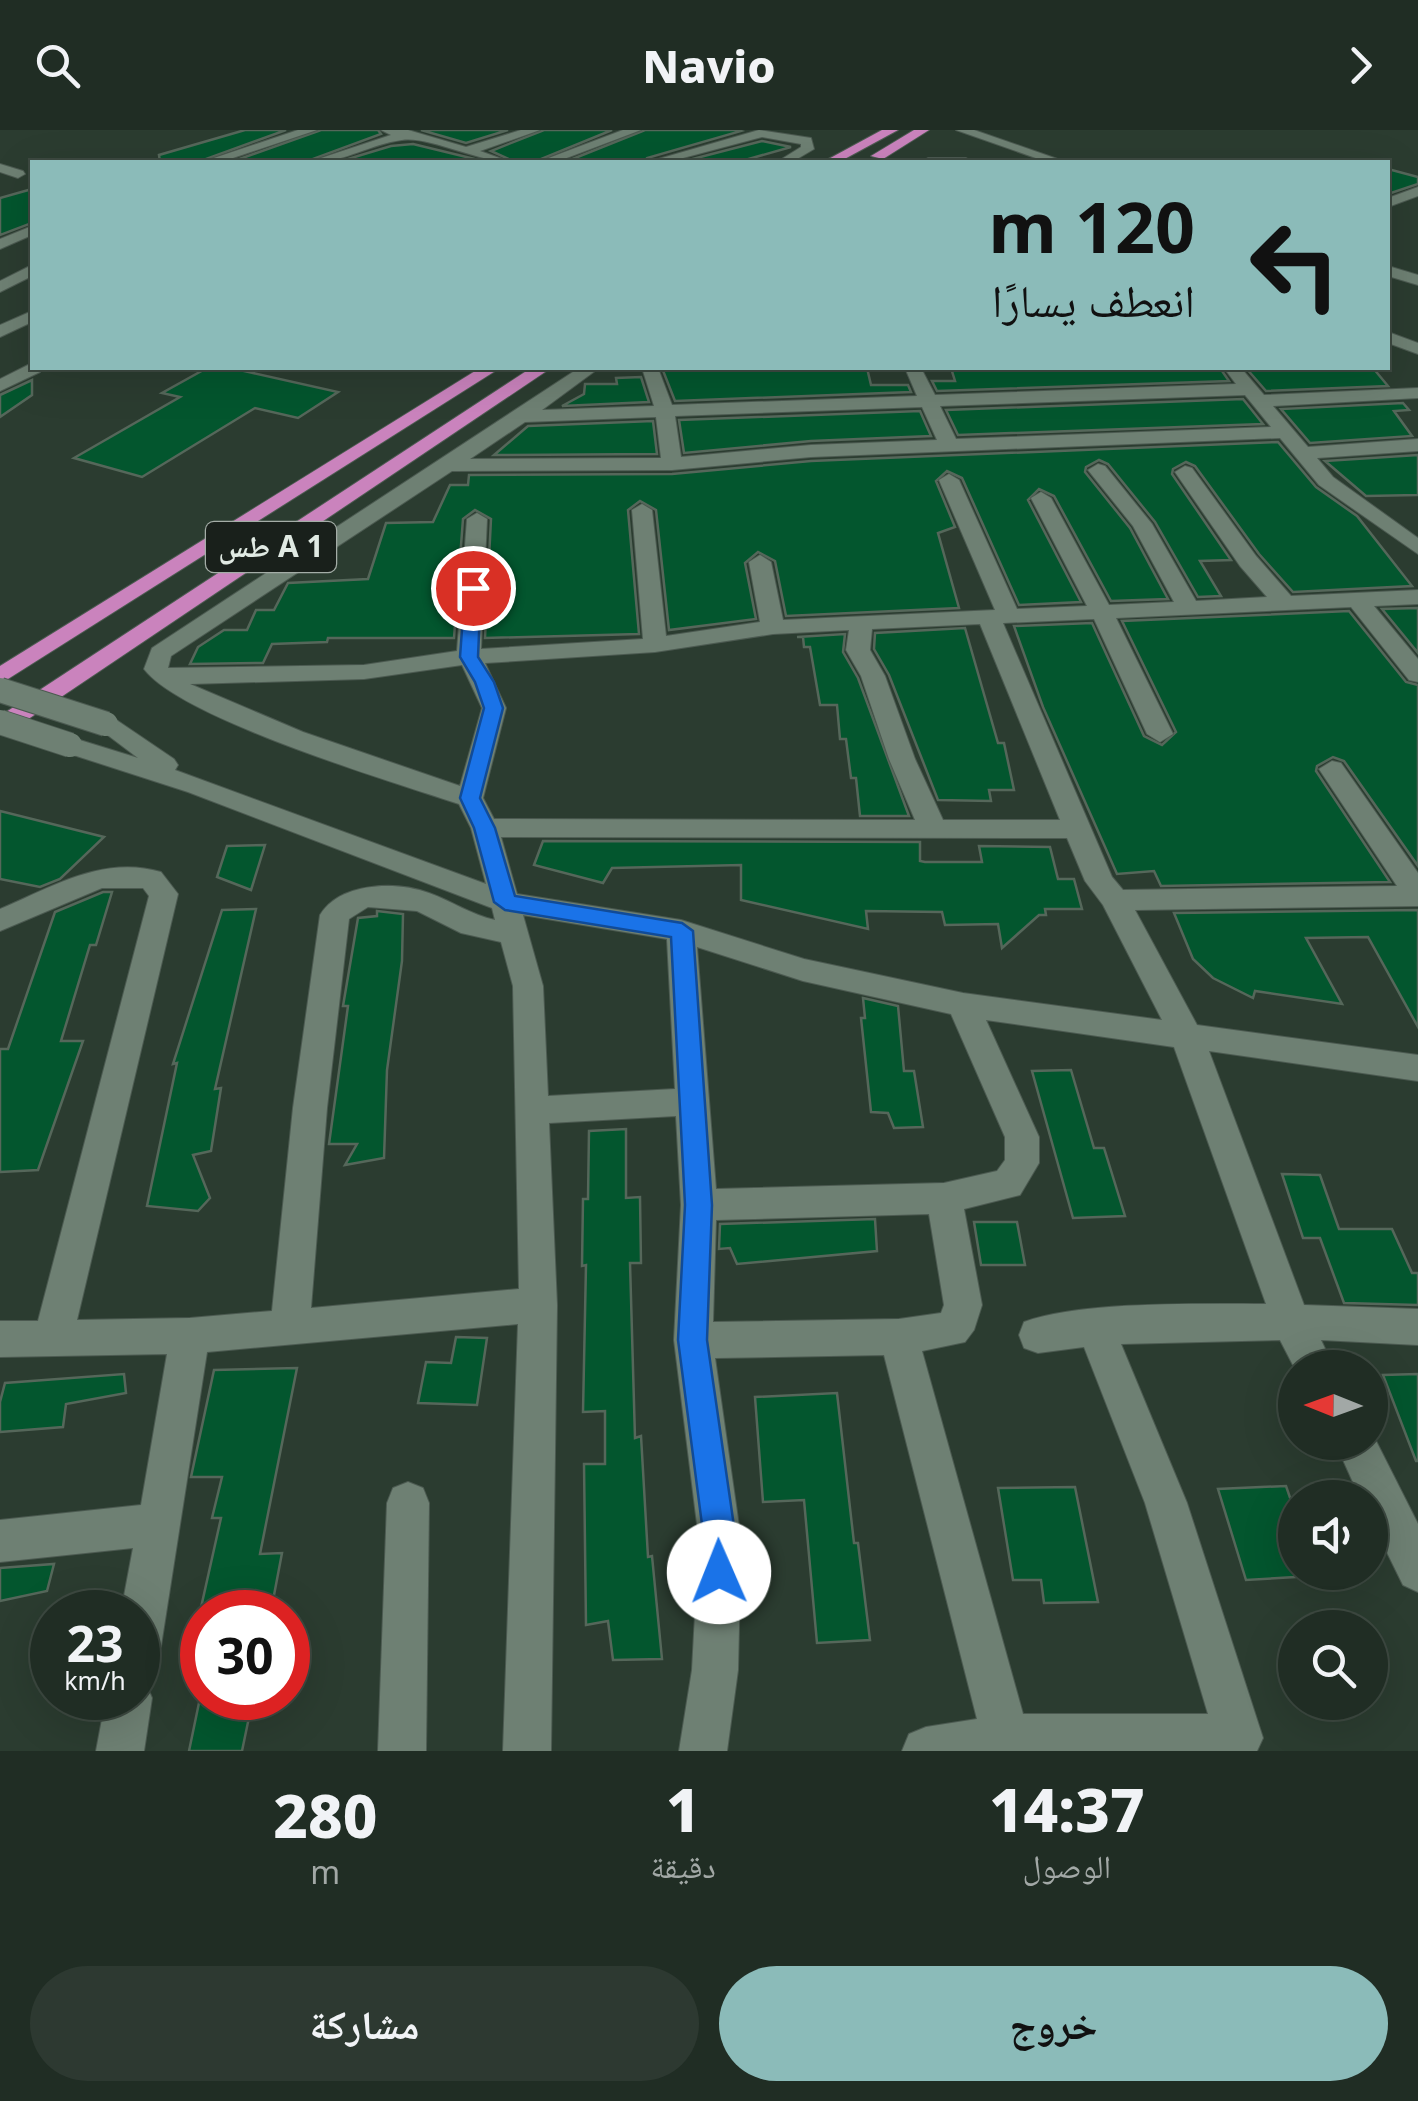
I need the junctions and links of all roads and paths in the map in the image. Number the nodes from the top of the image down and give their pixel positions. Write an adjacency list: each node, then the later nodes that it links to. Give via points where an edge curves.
1 (312, 130): 10 (street)
2 (387, 130): 7 (street)
3 (534, 130): 9 (street)
4 (636, 130): 14 (street)
5 (892, 130): 17 (highway)
6 (962, 130): 19 (street)
7 (412, 132): 9 (street); 11 (street)
8 (920, 132): 18 (highway)
9 (466, 152): 12 (street); 13 (street)
10 (215, 160)
11 (322, 160)
12 (442, 160)
13 (497, 160)
14 (551, 160)
15 (663, 160): 16 (street, via 759,134 807,142 808,149)
16 (786, 160)
17 (834, 160)
18 (871, 160)
19 (1053, 160)
20 (0, 168): 21 (street)
21 (18, 174)
22 (1418, 191): 23 (street)
23 (1390, 202)
24 (30, 225): 25 (street)
25 (0, 245)
26 (30, 271): 29 (street)
27 (1390, 272): 28 (street)
28 (1418, 280)
29 (0, 287)
30 (0, 297): 31 (street)
31 (30, 303)
32 (30, 317): 33 (street)
33 (0, 332)
34 (1390, 339): 36 (street)
35 (1390, 349): 36 (street)
36 (1418, 349)
37 (30, 370): 44 (street)
38 (488, 370): 77 (highway, طس A 1)
39 (539, 370): 80 (highway, طس A 1)
40 (587, 370): 49 (street)
41 (651, 370): 48 (street)
42 (914, 370): 47 (street)
43 (1234, 370): 46 (street)
44 (0, 386)
45 (1418, 393): 46 (street)
46 (1256, 395): 47 (street); 50 (street)
47 (927, 401): 48 (street); 52 (street)
48 (665, 412): 49 (street); 54 (street)
49 (523, 416): 55 (street)
50 (1286, 432): 52 (street); 53 (street)
51 (1418, 446): 53 (street)
52 (950, 447): 54 (street)
53 (1304, 452): 62 (street, via 1326,481)
54 (672, 464): 55 (street)
55 (453, 465): 78 (street, via 160,653 156,669)
56 (1098, 470): 69 (street, via 1142,524)
57 (1185, 472): 68 (street)
58 (949, 480): 71 (street)
59 (1041, 498): 70 (street)
60 (642, 510): 74 (street)
61 (1418, 516): 62 (street)
62 (1379, 518): 64 (street)
63 (477, 519): 75 (street)
64 (1418, 548)
65 (760, 562): 73 (street)
66 (1418, 597): 67 (street)
67 (1357, 600): 68 (street); 76 (street)
68 (1287, 606): 69 (street)
69 (1188, 610): 70 (street)
70 (1102, 613): 71 (street); 81 (street)
71 (999, 618): 72 (street); 86 (street)
72 (860, 623): 73 (street); 87 (street, via 858,650)
73 (774, 627): 74 (street)
74 (655, 644): 75 (street)
75 (469, 657): 78 (street, via 364,672); 84 (street, via 494,708)
76 (1418, 675)
77 (0, 677)
78 (164, 677): 84 (street, via 316,749)
79 (0, 690): 83 (street, bridge, via 106,724)
80 (0, 724): 83 (street, bridge)
81 (1160, 734)
82 (1332, 770): 89 (street)
83 (197, 786): 90 (street)
84 (470, 798): 85 (street)
85 (485, 828): 87 (street); 90 (street)
86 (1079, 828): 87 (street); 88 (street, via 1099,881)
87 (933, 829)
88 (1116, 900): 89 (street); 94 (street)
89 (1415, 901)
90 (510, 918): 92 (street); 97 (street, via 528,986); 102 (street, via 470,926 422,901 366,897 335,915)
91 (0, 921): 106 (street, via 96,879 152,879 164,894)
92 (682, 931): 93 (street, via 803,970); 96 (street)
93 (963, 1005): 94 (street); 98 (street, via 1022,1137 1022,1162 1008,1184)
94 (1186, 1035): 95 (street); 101 (street)
95 (1418, 1068)
96 (692, 1102): 97 (street); 99 (street)
97 (532, 1110): 100 (street)
98 (944, 1198): 99 (street); 108 (street, via 961,1318 951,1329)
99 (698, 1205): 110 (street)
100 (538, 1304): 102 (street); 123 (street)
101 (1290, 1320): 103 (street); 104 (street); 111 (street)
102 (290, 1327): 107 (street)
103 (1095, 1327): 105 (street); 120 (street, via 1166,1503)
104 (1418, 1327)
105 (1038, 1334)
106 (54, 1335): 107 (street); 109 (street)
107 (190, 1336): 114 (street)
108 (899, 1337): 110 (street); 119 (street)
109 (0, 1339)
110 (693, 1340): 124 (street, via 720,1540 715,1670)
111 (1306, 1350)
112 (1365, 1460): 116 (street)
113 (408, 1503): 122 (street)
114 (158, 1524): 115 (street); 117 (street)
115 (0, 1541)
116 (1413, 1544)
117 (147, 1590)
118 (125, 1720): 121 (street)
119 (1006, 1738): 120 (street); 125 (street)
120 (1241, 1745)
121 (120, 1751)
122 (402, 1751)
123 (526, 1751)
124 (703, 1751)
125 (926, 1751)

